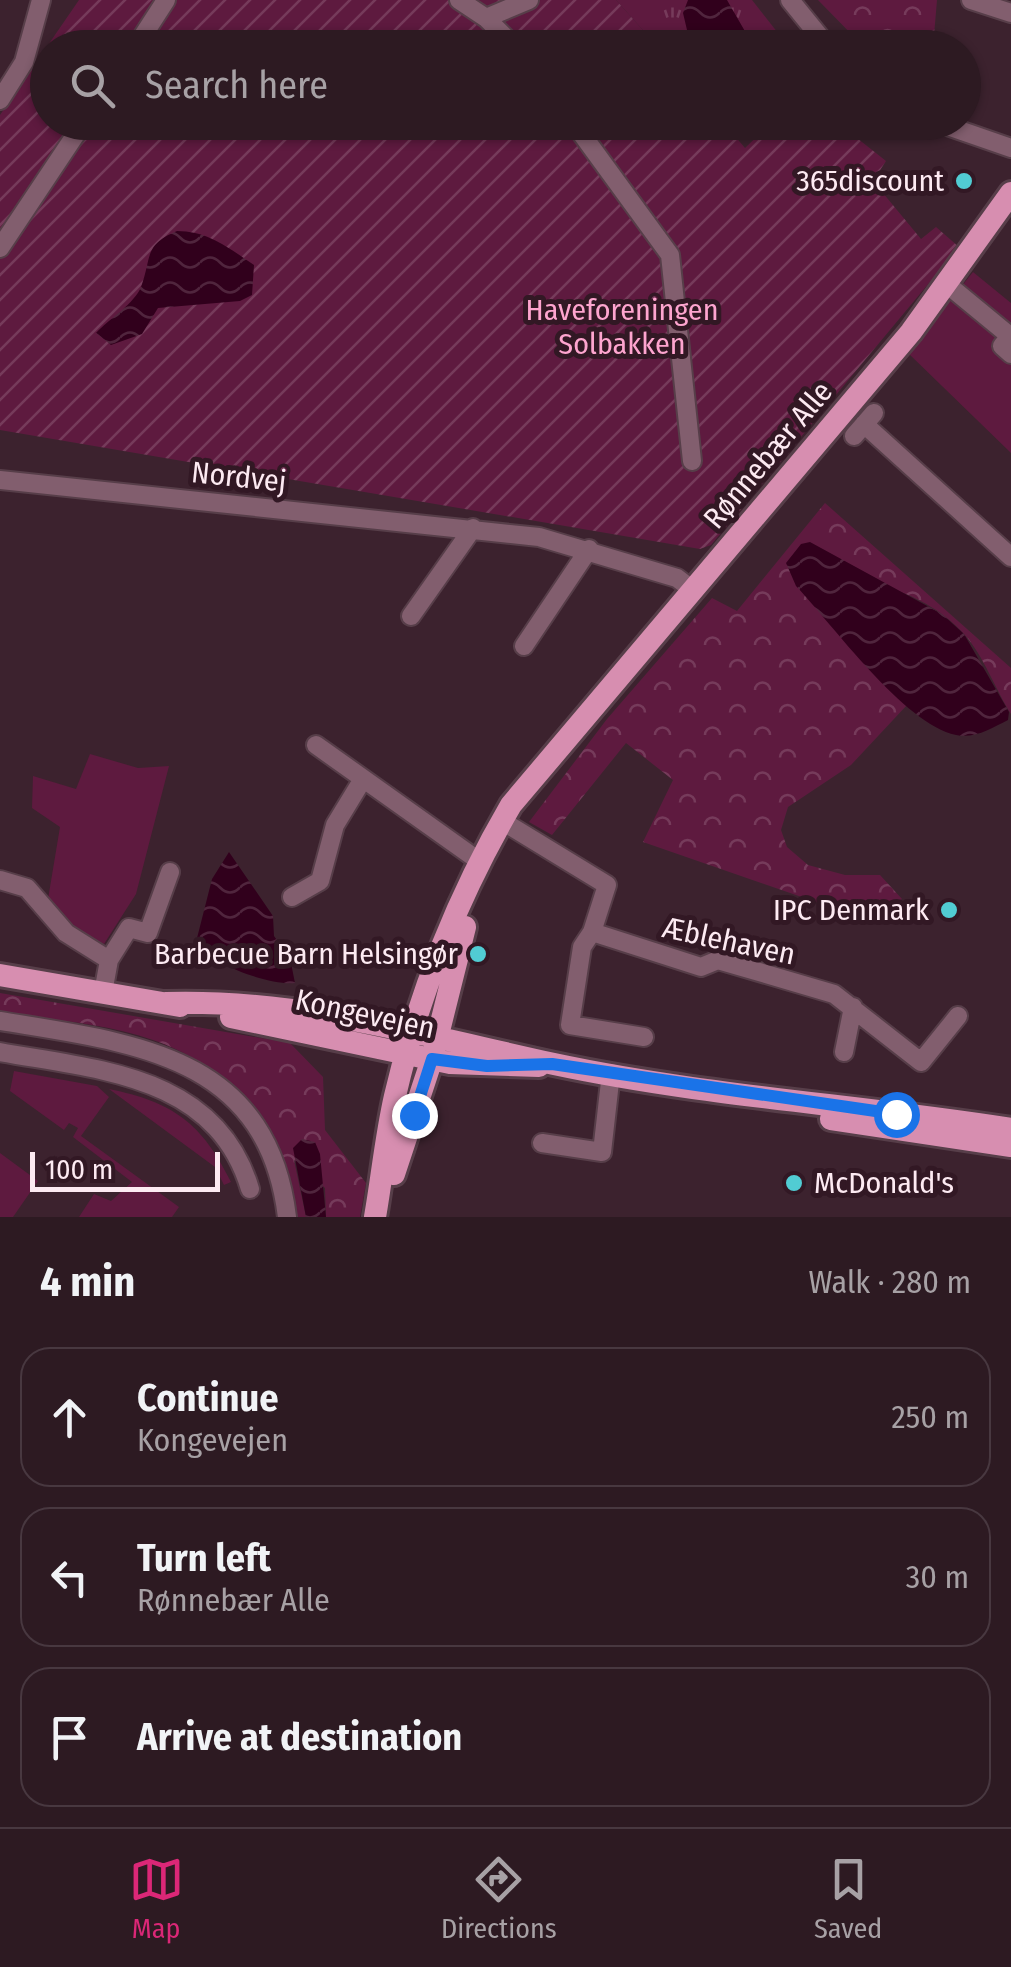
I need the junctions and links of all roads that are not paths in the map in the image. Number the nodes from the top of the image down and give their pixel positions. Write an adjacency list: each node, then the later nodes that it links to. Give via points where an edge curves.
1 (41, 0): 9 (street)
2 (166, 0): 10 (street)
3 (458, 0): 8 (street)
4 (529, 0): 8 (street)
5 (790, 0): 12 (street)
6 (971, 0): 7 (street)
7 (1011, 13)
8 (486, 18): 11 (street)
9 (33, 30)
10 (146, 30)
11 (498, 30)
12 (814, 30)
13 (30, 40): 14 (street)
14 (3, 91)
15 (981, 138): 18 (street)
16 (72, 140): 20 (street)
17 (586, 140): 25 (street, via 670,255)
18 (1011, 148)
19 (1011, 193): 21 (main road, Rønnebær Alle)
20 (0, 248)
21 (948, 285): 22 (street); 30 (main road, Rønnebær Alle)
22 (1011, 336): 23 (street, via 1002,346)
23 (1011, 354)
24 (864, 424): 29 (street)
25 (692, 461)
26 (0, 480): 27 (street, Nordvej)
27 (473, 528): 28 (street, Nordvej); 31 (street)
28 (589, 549): 30 (street, Nordvej); 32 (street)
29 (1011, 557)
30 (694, 590): 35 (main road, Rønnebær Alle, via 559,747)
31 (412, 616)
32 (524, 646)
33 (316, 745): 34 (street)
34 (363, 779): 36 (street); 39 (street, via 335,825 320,881)
35 (507, 823): 36 (main road, Rønnebær Alle); 40 (street, via 607,884); 50 (main road, Rønnebær Alle, via 470,907)
36 (479, 861): 50 (main road, Rønnebær Alle, via 460,903)
37 (170, 872): 41 (street, via 148,933 130,928)
38 (0, 880): 41 (street, via 27,888 66,933)
39 (292, 897)
40 (592, 932): 45 (street, Æblehaven, via 701,967 718,960 834,994); 48 (street, via 582,947 570,1025)
41 (109, 960): 43 (street)
42 (0, 976): 43 (main road, Kongevejen)
43 (103, 992): 44 (main road, Kongevejen)
44 (166, 1003): 50 (main road, Kongevejen); 50 (main road, Kongevejen, via 295,1010)
45 (853, 1007): 46 (street, Æblehaven, via 921,1062); 52 (street)
46 (958, 1016)
47 (0, 1021): 49 (street)
48 (644, 1037)
49 (101, 1038): 53 (street); 60 (street, via 168,1055 232,1096 276,1163)
50 (425, 1046): 54 (main road, Kongevejen); 61 (main road, Rønnebær Alle, via 395,1094); 62 (main road, Rønnebær Alle)
51 (0, 1052): 53 (street)
52 (844, 1052)
53 (98, 1069): 59 (street, via 162,1086 196,1107 224,1136)
54 (611, 1074): 55 (main road, Kongevejen); 57 (street, via 602,1152)
55 (706, 1090): 56 (main road, Kongevejen); 58 (main road, Kongevejen, via 871,1128)
56 (1011, 1129)
57 (542, 1143)
58 (1011, 1146)
59 (250, 1189)
60 (287, 1217)
61 (375, 1217)
62 (386, 1217)

